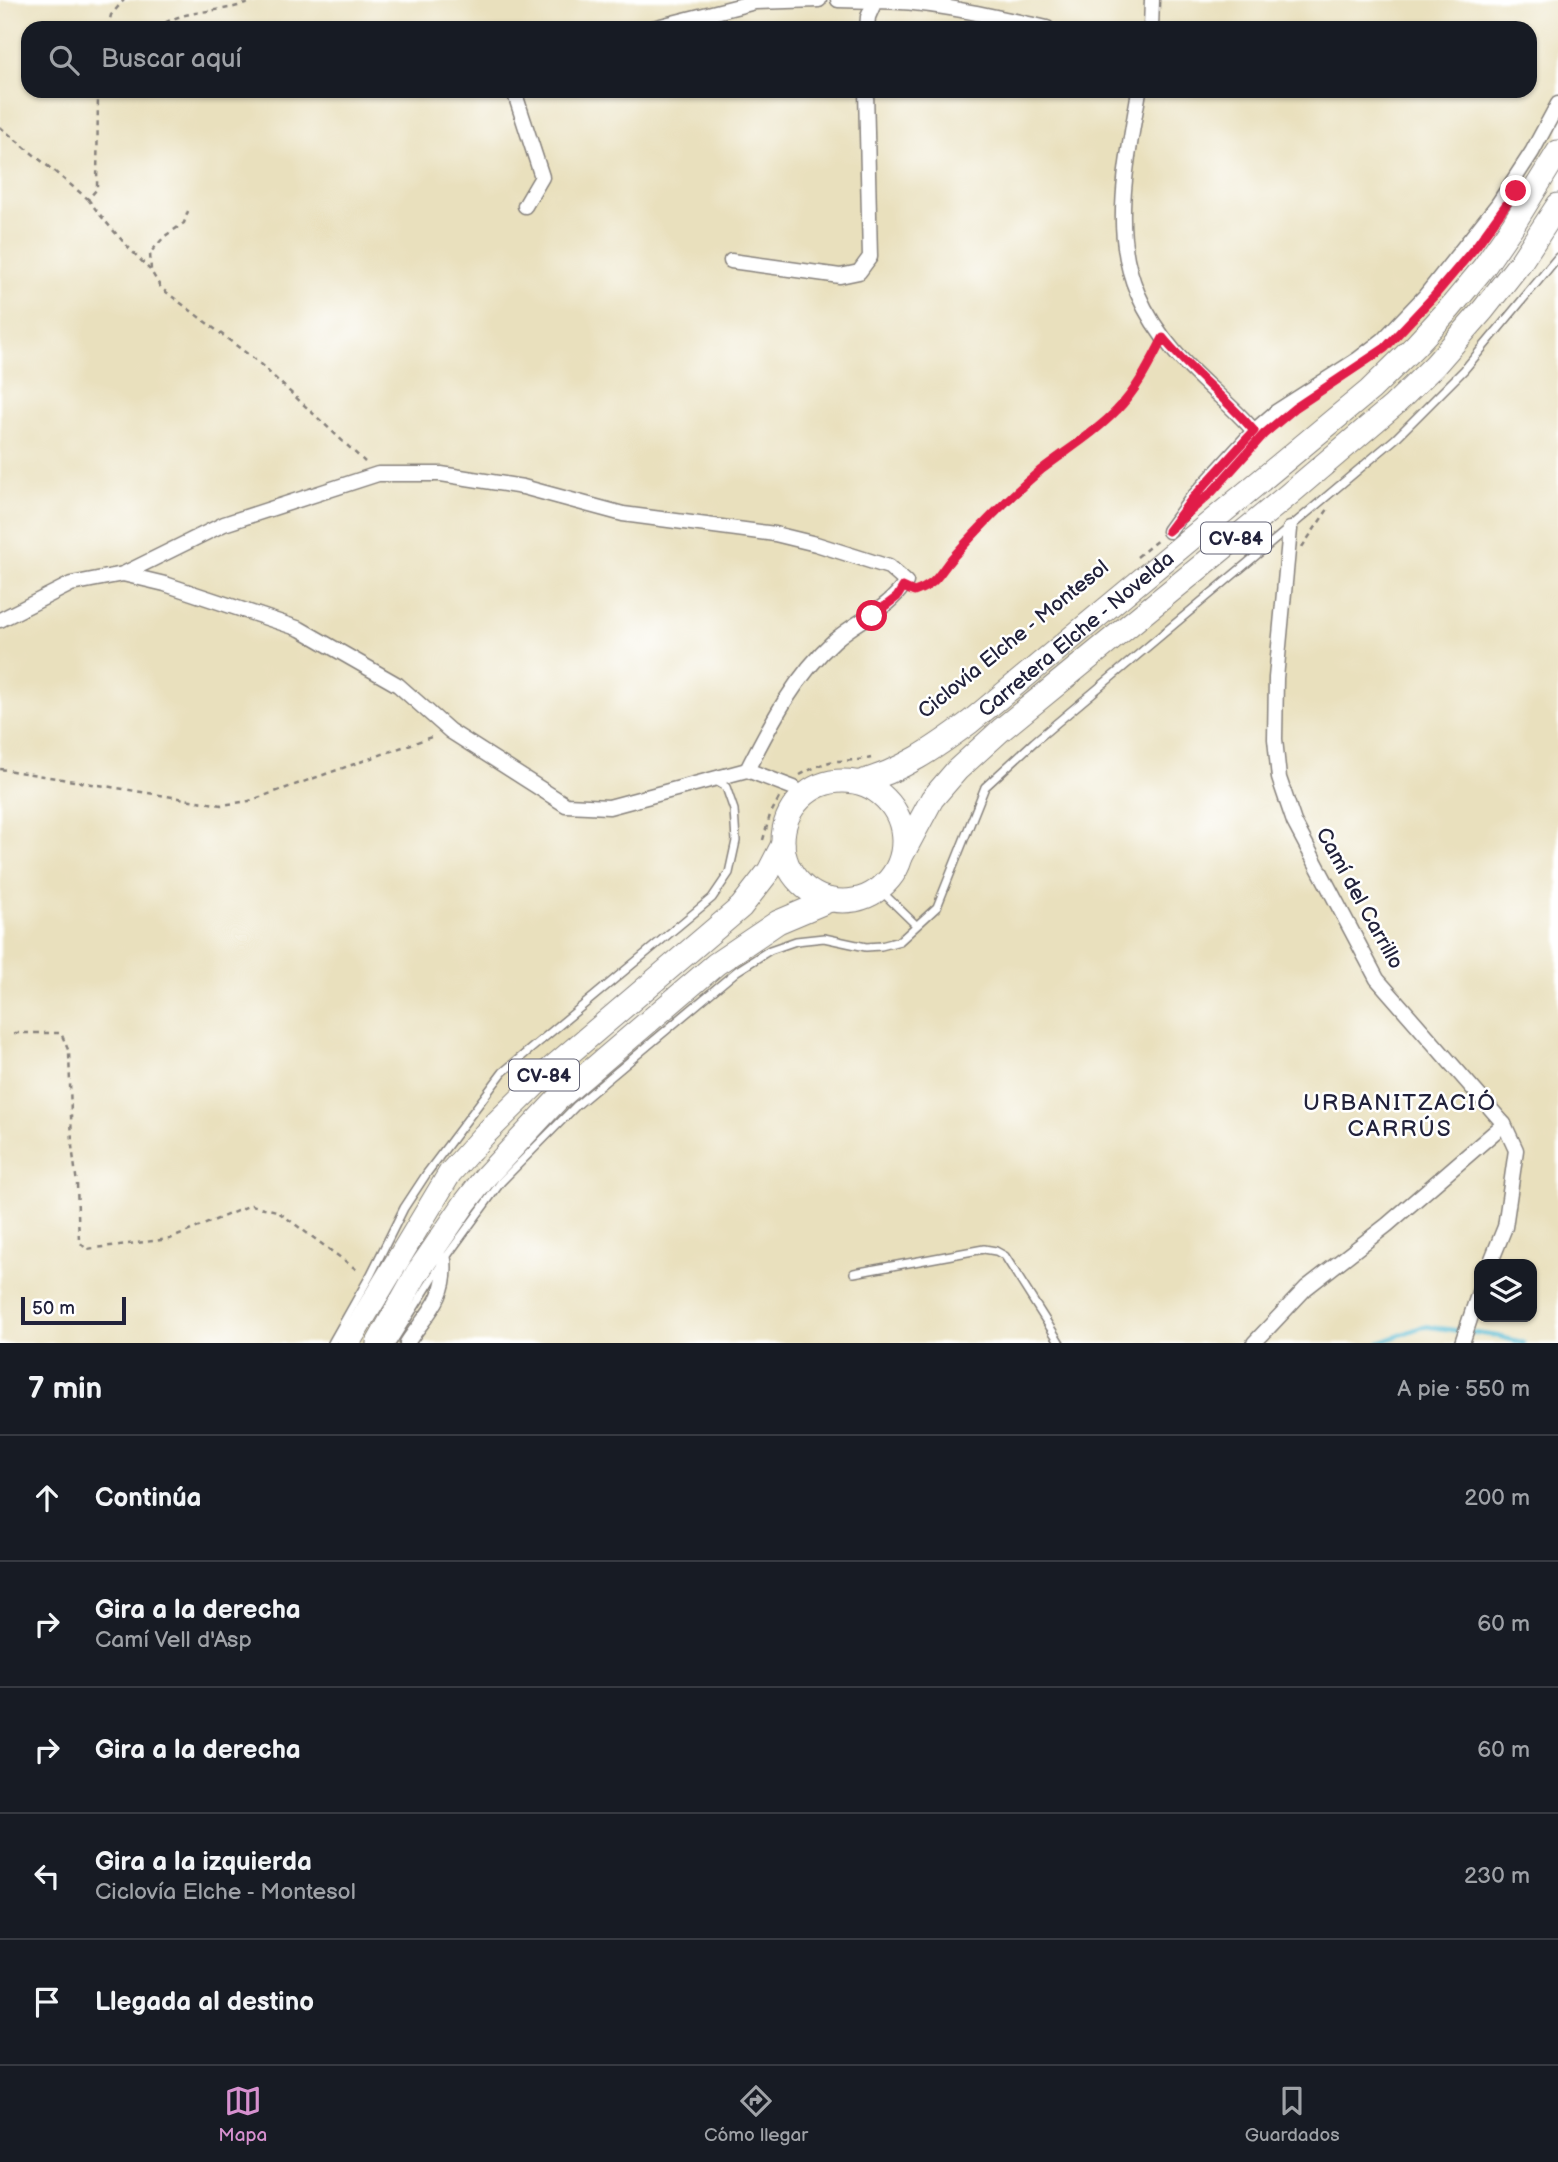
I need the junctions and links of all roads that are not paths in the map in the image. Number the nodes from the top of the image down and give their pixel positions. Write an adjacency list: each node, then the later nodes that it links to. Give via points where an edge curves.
1 (819, 0): 5 (street, via 755,2)
2 (838, 0): 4 (street)
3 (1152, 0): 8 (street)
4 (875, 1): 6 (street); 7 (street, via 960,9)
5 (680, 21)
6 (868, 21)
7 (1015, 21)
8 (1151, 21)
9 (516, 98): 15 (street, via 542,177)
10 (866, 98): 17 (street, via 870,257 859,272 840,276)
11 (1138, 98): 18 (street, via 1122,221 1130,277 1163,338)
12 (1558, 104): 18 (street, via 1498,204 1425,296 1383,340)
13 (1558, 152): 25 (main road, Carretera Elche - Novelda / CV-84, via 1475,277 1370,390 970,722 911,762)
14 (1558, 205): 28 (main road, Carretera Elche - Novelda / CV-84, via 1520,263 1435,365 1351,443 957,770 932,799)
15 (525, 206)
16 (1558, 257): 19 (lane, via 1464,370 1395,439)
17 (731, 261)
18 (1254, 431): 20 (street)
19 (1290, 529): 31 (lane, via 985,787 937,907); 32 (street, Camí del Carrillo, via 1275,740 1279,778 1294,822 1377,979)
20 (1168, 531)
21 (123, 574): 22 (street, via 71,584); 23 (street, via 224,524 378,474 440,474 523,487 623,514 775,534 889,567 906,582 897,597 836,639 805,672 772,721); 24 (street, via 300,629 398,685 450,731 566,805 609,807)
22 (0, 620)
23 (747, 771): 24 (street); 26 (street)
24 (713, 779): 37 (lane, via 726,787 734,810 736,841 729,873 712,898 503,1072 426,1173)
25 (860, 782): 26 (main road, CV-84, via 831,781); 28 (main road, via 881,793 898,814)
26 (795, 791): 27 (main road, CV-84)
27 (783, 845): 30 (main road, via 789,867 808,890); 38 (main road, CV-84, via 741,907 552,1068 450,1173)
28 (902, 855): 29 (main road, CV-84, via 894,875)
29 (880, 890): 30 (main road, CV-84, via 851,901); 31 (lane)
30 (830, 900): 39 (main road, CV-84, via 778,922 716,964 558,1099 465,1203)
31 (916, 925): 34 (lane, via 900,941 881,946 824,938 796,941 770,950 737,971 544,1136 501,1182)
32 (1504, 1124): 33 (street, via 1516,1150 1506,1227); 43 (street, via 1306,1288)
33 (1492, 1259)
34 (444, 1260): 40 (lane); 41 (street, via 443,1289)
35 (854, 1273): 42 (lane, via 984,1249 996,1251 1004,1256)
36 (1474, 1307): 44 (street)
37 (332, 1343)
38 (348, 1343)
39 (378, 1343)
40 (392, 1343)
41 (407, 1343)
42 (1060, 1343)
43 (1254, 1343)
44 (1462, 1343)

